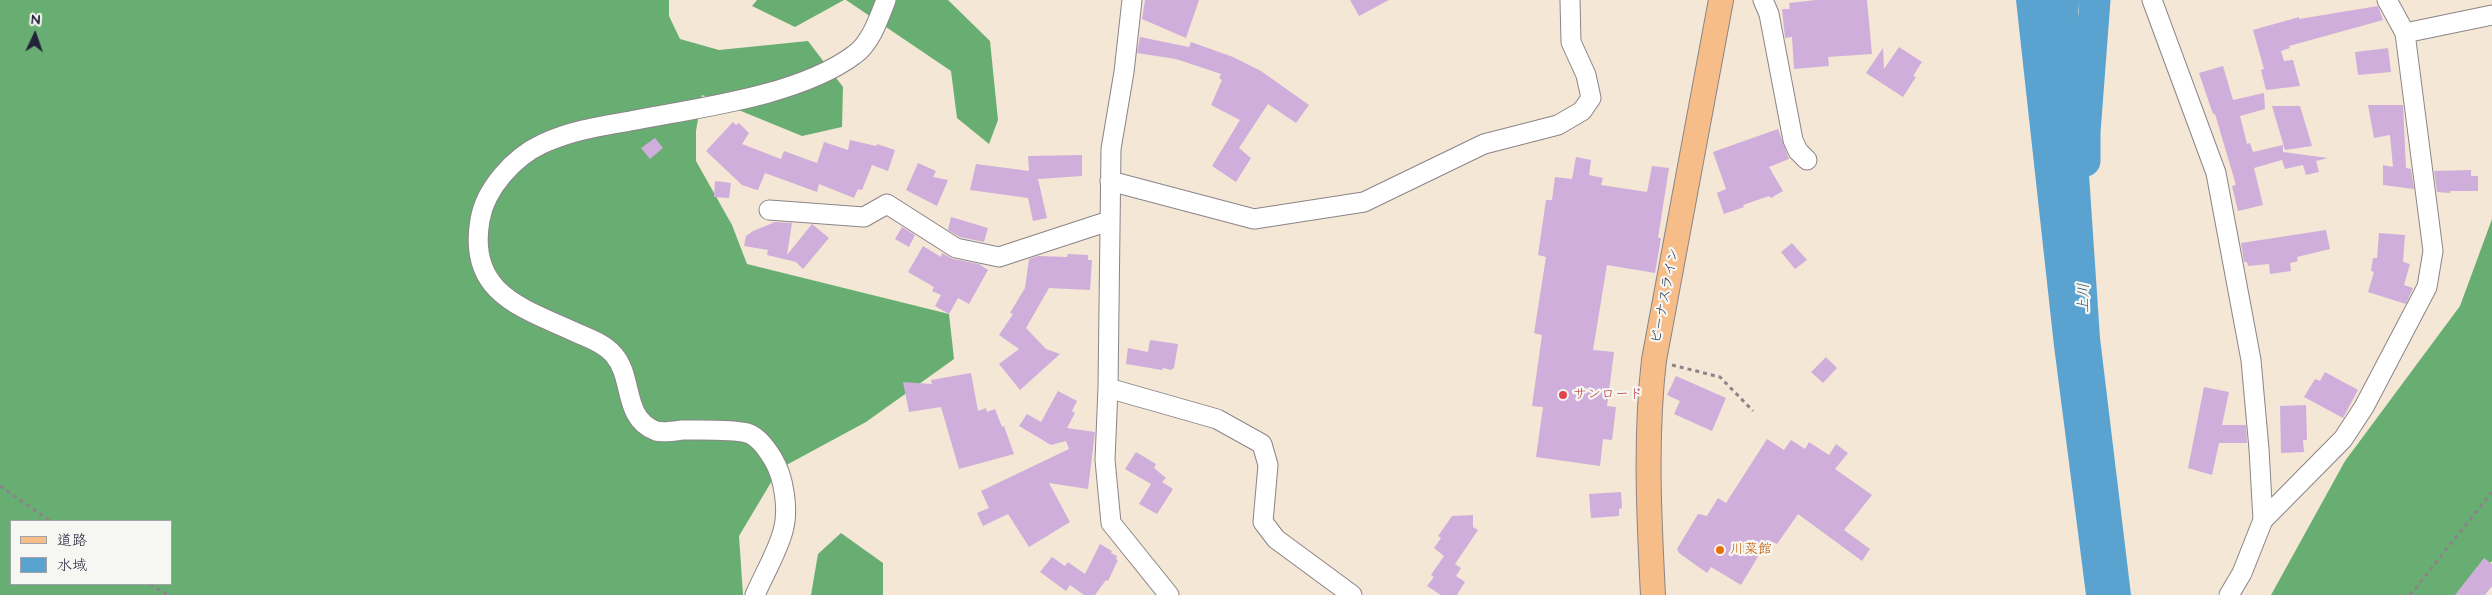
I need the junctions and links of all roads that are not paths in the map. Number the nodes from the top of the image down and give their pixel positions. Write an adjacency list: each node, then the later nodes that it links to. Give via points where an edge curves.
1 (886, 0): 16 (street, via 874,29 856,54 807,81 720,104 581,130 541,144 517,160 493,187 480,219 479,260 500,294 596,341 613,354 626,377 630,402 638,419 657,432 748,433 766,447 779,469 784,489 784,530)
2 (1132, 0): 11 (street, via 1111,148)
3 (1570, 0): 11 (street, via 1572,42 1586,75 1591,98 1582,111 1558,126 1484,144 1364,202 1254,219)
4 (1721, 0): 19 (main road, ビーナスライン, via 1654,360 1649,430)
5 (1762, 0): 10 (street, via 1768,14 1793,140)
6 (2152, 0): 15 (street, via 2216,173 2250,360)
7 (2387, 0): 9 (street)
8 (2492, 15): 9 (street)
9 (2405, 33): 15 (street, via 2433,251 2427,287 2364,407 2343,439)
10 (1807, 160)
11 (1110, 181): 13 (street)
12 (769, 210): 13 (street, via 864,217 888,204 956,248 999,257)
13 (1109, 221): 14 (street)
14 (1108, 388): 17 (street, via 1105,460 1110,523); 18 (street, via 1217,419 1262,444 1268,465 1263,522 1276,539)
15 (2263, 520): 20 (street, via 2242,573)
16 (755, 595)
17 (1169, 595)
18 (1352, 595)
19 (1653, 595)
20 (2229, 595)

